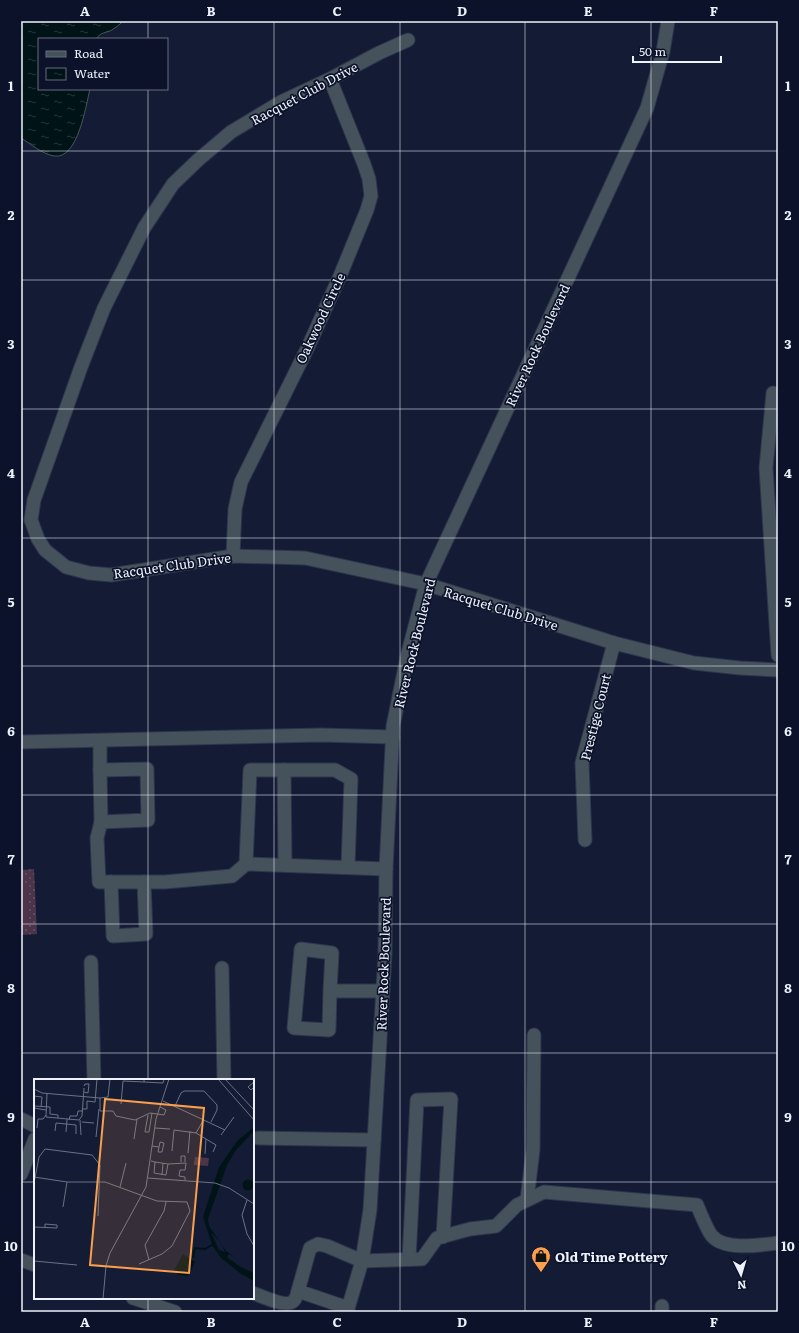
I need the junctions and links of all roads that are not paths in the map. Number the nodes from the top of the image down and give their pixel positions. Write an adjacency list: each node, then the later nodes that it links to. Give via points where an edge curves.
1 (668, 21): 6 (street, River Rock Boulevard, via 663,52 647,108)
2 (408, 40): 3 (street, Racquet Club Drive)
3 (330, 79): 5 (street, Oakwood Circle, via 364,164 371,196 308,347 241,482 235,509); 5 (street, Racquet Club Drive, via 281,102 231,132 173,184 144,228 104,308 34,500 31,520 38,538 45,550 66,567 111,575)
4 (773, 393): 8 (street, via 766,468)
5 (233, 556): 6 (street, Racquet Club Drive, via 305,558)
6 (426, 584): 7 (street, Racquet Club Drive); 10 (street, River Rock Boulevard, via 407,656)
7 (614, 643): 9 (street, Racquet Club Drive, via 694,663); 16 (street, Prestige Court, via 582,763)
8 (778, 655)
9 (778, 670)
10 (393, 737): 11 (street, via 321,735); 20 (street, River Rock Boulevard)
11 (100, 741): 12 (street); 13 (street)
12 (21, 742)
13 (100, 770): 15 (street); 15 (street, via 147,769 148,820)
14 (284, 770): 17 (street, via 250,770); 18 (street); 19 (street, via 335,770 351,780)
15 (101, 822): 21 (street, via 96,838 99,882)
16 (586, 840)
17 (246, 864): 18 (street); 22 (street, via 232,876)
18 (285, 865): 19 (street)
19 (348, 867): 20 (street)
20 (386, 869): 26 (street, River Rock Boulevard)
21 (111, 882): 22 (street); 22 (street, via 113,936 146,934)
22 (144, 882)
23 (91, 962): 28 (street)
24 (222, 968): 29 (street)
25 (330, 991): 25 (street, via 329,1030 294,1028 301,949 332,953); 26 (street)
26 (383, 991): 33 (street, River Rock Boulevard)
27 (534, 1036): 36 (street, via 533,1150)
28 (94, 1079)
29 (224, 1079)
30 (21, 1119): 31 (street)
31 (34, 1126)
32 (258, 1138): 33 (street)
33 (374, 1140): 41 (street, River Rock Boulevard, via 370,1210)
34 (34, 1142): 35 (street)
35 (21, 1174)
36 (528, 1200): 37 (street, via 517,1205 496,1226 470,1229); 38 (street, via 544,1192 697,1205 712,1236 725,1244)
37 (443, 1237): 39 (street, via 437,1238 422,1259); 39 (street, via 451,1100 417,1100)
38 (778, 1244)
39 (409, 1259): 41 (street)
40 (21, 1260): 42 (street)
41 (362, 1261): 43 (street, via 318,1244 310,1248); 46 (street, River Rock Boulevard)
42 (34, 1264)
43 (298, 1291): 44 (street, via 296,1298 286,1304); 46 (street)
44 (254, 1293)
45 (148, 1300): 47 (street)
46 (348, 1310)
47 (175, 1312)

